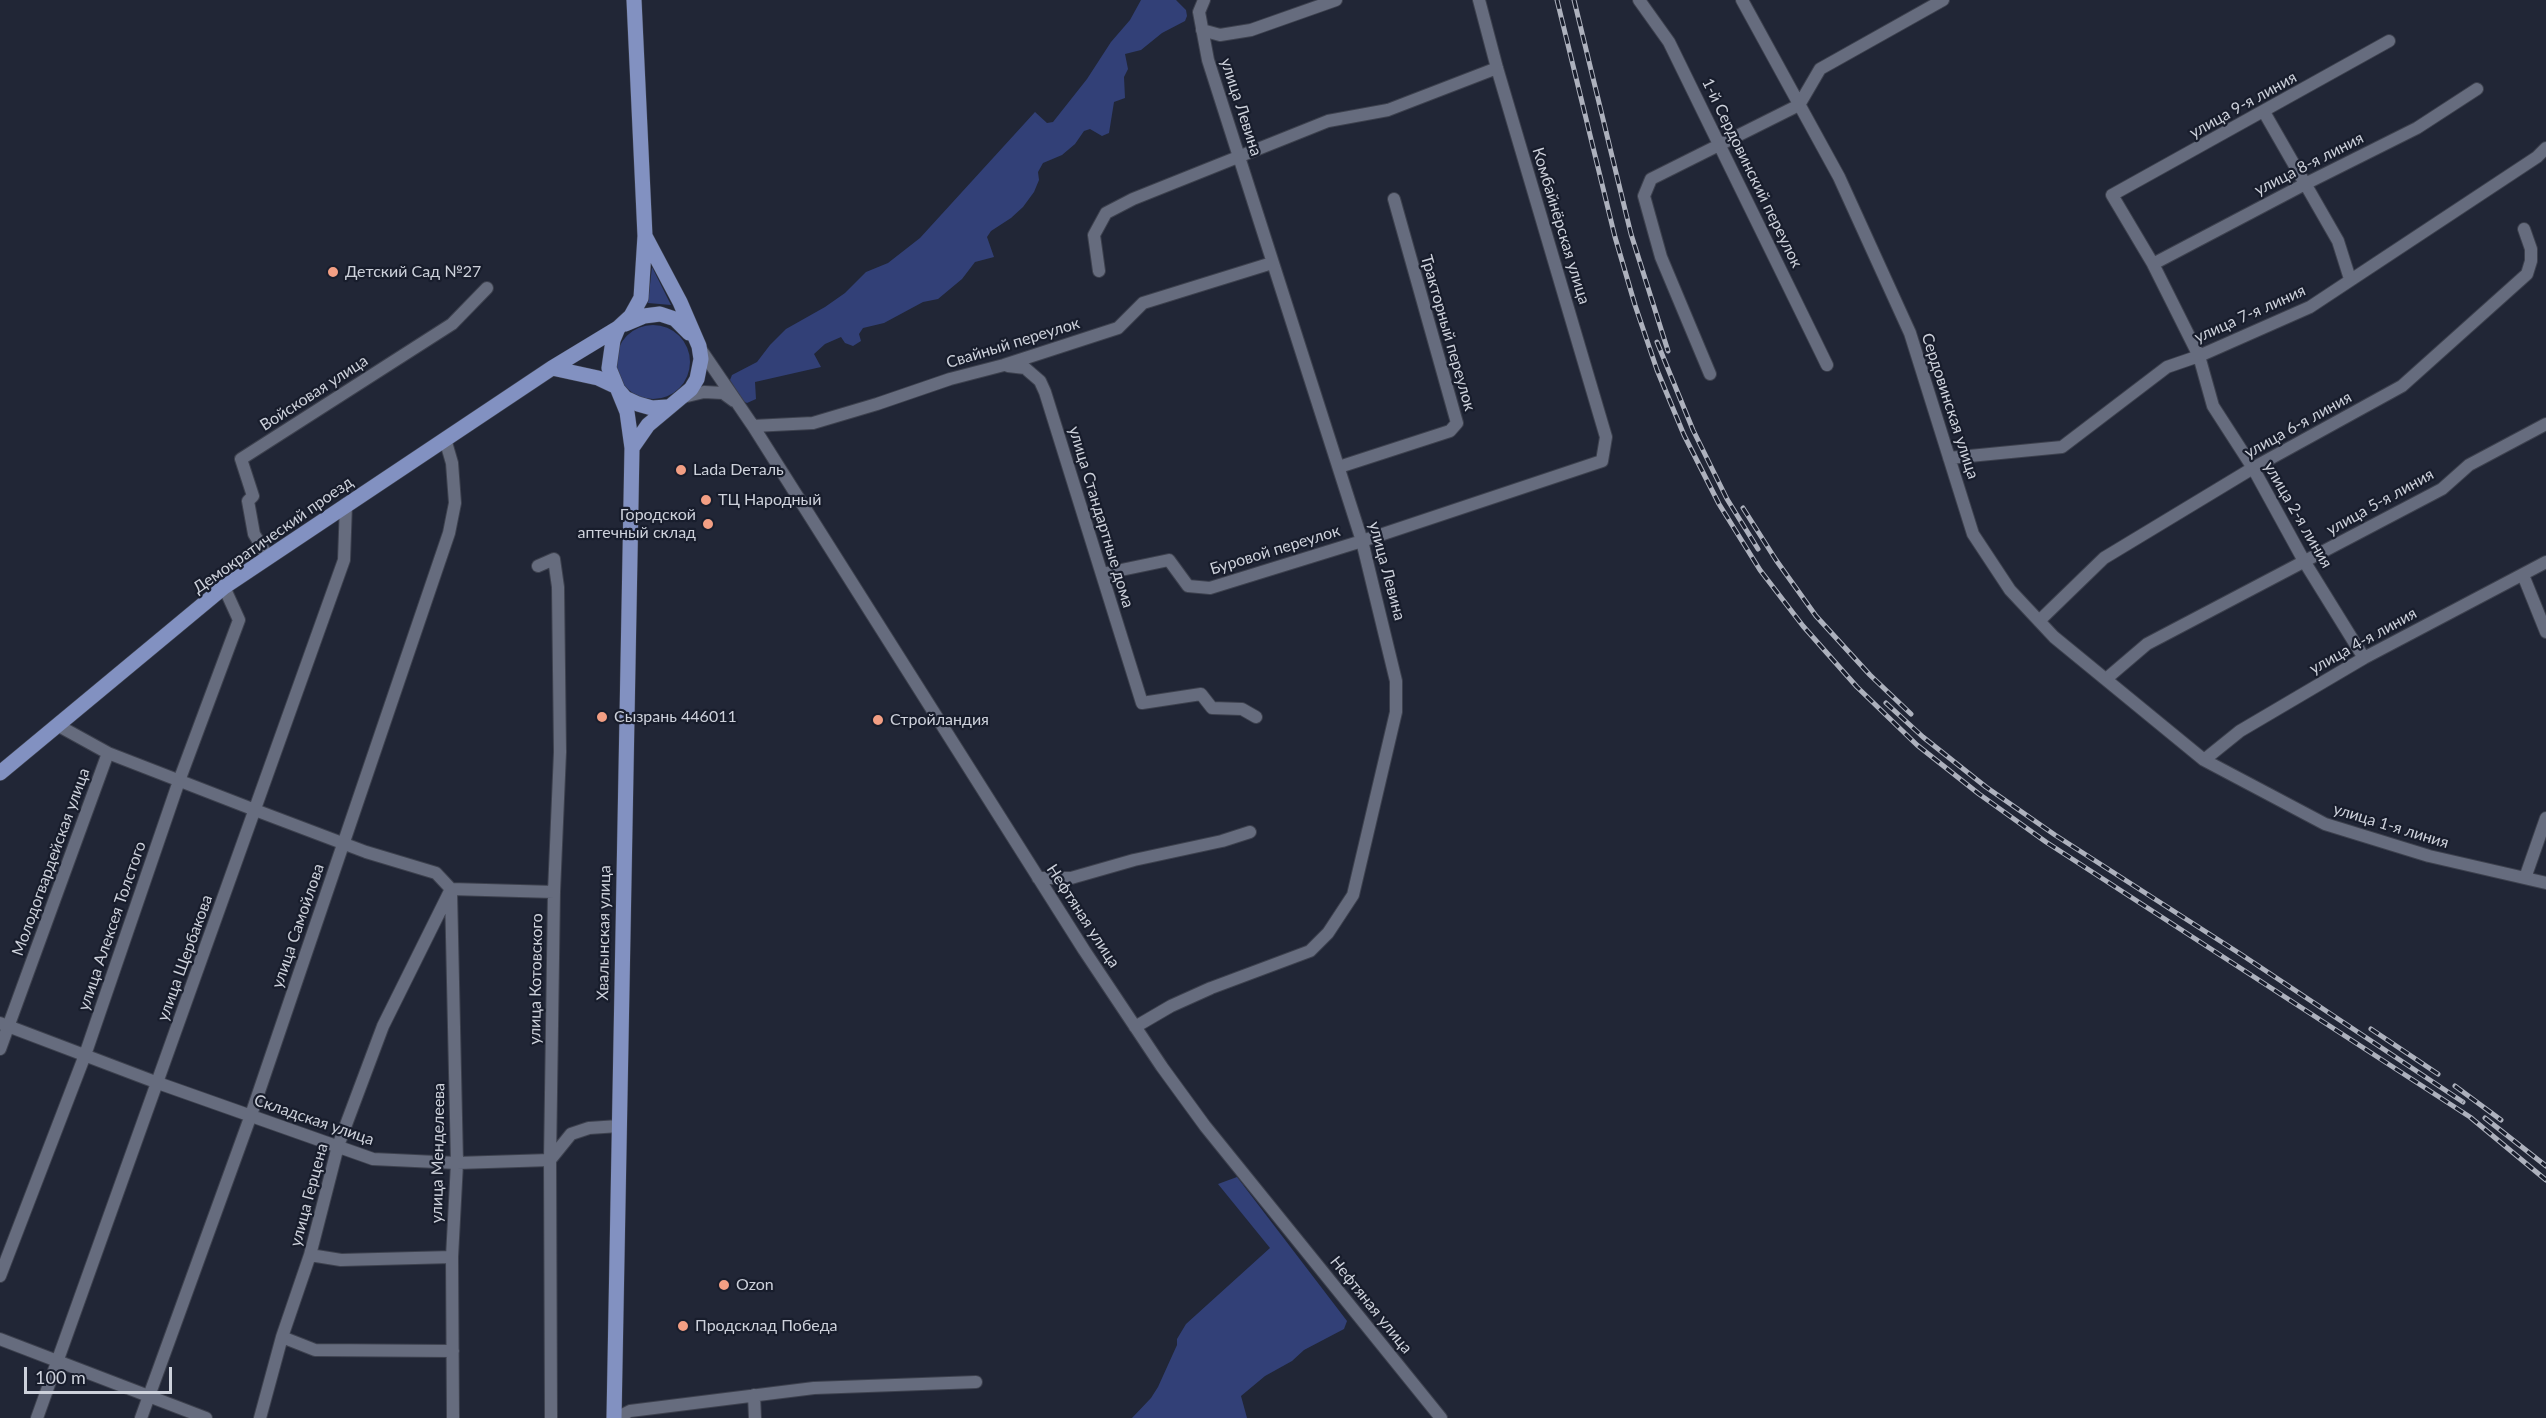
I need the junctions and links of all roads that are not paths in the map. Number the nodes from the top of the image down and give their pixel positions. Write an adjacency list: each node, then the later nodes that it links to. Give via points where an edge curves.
1 (1204, 0): 8 (street, улица Левина, via 1199,12)
2 (1336, 0): 8 (street, via 1251,30 1220,35)
3 (1479, 0): 10 (street, Комбайнёрская улица)
4 (1639, 0): 14 (street, 1-й Сердовинский переулок, via 1669,42)
5 (1743, 0): 12 (street, Сердовинская улица)
6 (1943, 0): 12 (street, via 1820,69)
7 (634, 2): 21 (main road)
8 (1202, 30): 16 (street, улица Левина)
9 (2389, 41): 13 (street, улица 9-я линия)
10 (1497, 68): 16 (street, via 1388,110 1328,121); 43 (street, Комбайнёрская улица, via 1606,437)
11 (2477, 88): 17 (street, улица 8-я линия, via 2417,128)
12 (1798, 105): 14 (street); 42 (street, Сердовинская улица, via 1839,177 1910,333)
13 (2264, 112): 17 (street); 18 (street, улица 9-я линия)
14 (1720, 145): 31 (street, 1-й Сердовинский переулок); 33 (street, via 1651,179 1644,196 1661,257)
15 (2546, 148): 25 (street, улица 7-я линия)
16 (1240, 158): 22 (street, улица Левина); 24 (street, via 1106,213 1094,236)
17 (2305, 184): 23 (street, улица 8-я линия); 25 (street, via 2338,241)
18 (2112, 195): 23 (street, улица 2-я линия)
19 (1394, 199): 44 (street, Тракторный переулок, via 1456,423 1450,431)
20 (2524, 230): 45 (street, улица 6-я линия, via 2531,249 2527,274 2402,386)
21 (645, 236): 27 (main road, via 641,298); 28 (main road)
22 (1272, 263): 30 (street, Свайный переулок, via 1143,303 1118,328); 44 (street, улица Левина)
23 (2154, 264): 29 (street, улица 2-я линия)
24 (1099, 271)
25 (2350, 279): 29 (street, улица 7-я линия, via 2310,307)
26 (488, 288): 48 (street, Войсковая улица, via 452,324 241,459 253,496 248,501 254,534)
27 (620, 327): 28 (main road, via 644,316 660,314 675,319); 32 (main road, Демократический проезд); 34 (main road, via 609,368)
28 (697, 342): 35 (main road, via 701,359 697,379); 36 (street, Нефтяная улица)
29 (2199, 356): 42 (street, улица 7-я линия, via 2167,367 2062,447); 45 (street, улица 2-я линия, via 2213,406)
30 (1004, 365): 39 (street, Свайный переулок, via 813,423); 52 (street, улица Стандартные дома, via 1025,368 1040,381)
31 (1827, 365)
32 (552, 368): 34 (main road, via 598,378); 40 (main road, Демократический проезд)
33 (1710, 374)
34 (617, 388): 37 (main road, via 638,404); 41 (main road, Хвалынская улица, via 627,412)
35 (683, 397): 36 (street, via 723,393); 37 (main road)
36 (737, 403): 39 (street, Нефтяная улица)
37 (667, 407): 41 (main road)
38 (2546, 424): 49 (street, улица 5-я линия, via 2469,465 2442,489)
39 (753, 426): 69 (street, Нефтяная улица)
40 (445, 440): 46 (main road, Демократический проезд); 68 (street, улица Самойлова, via 452,463 455,503 449,533)
41 (632, 448): 80 (main road, Хвалынская улица)
42 (1949, 458): 55 (street, Сердовинская улица, via 1973,534 2010,590)
43 (1602, 461): 47 (street, Буровой переулок)
44 (1339, 467): 47 (street, улица Левина)
45 (2253, 468): 49 (street, улица 2-я линия); 55 (street, улица 6-я линия, via 2104,558)
46 (346, 504): 48 (main road, Демократический проезд); 65 (street, улица Щербакова, via 344,560)
47 (1362, 541): 52 (street, Буровой переулок, via 1210,588 1188,586 1169,560); 75 (street, улица Левина, via 1396,681 1395,712 1353,895 1328,933 1310,951 1211,988)
48 (268, 557): 54 (main road, Демократический проезд)
49 (2304, 561): 57 (street, улица 2-я линия); 58 (street, улица 5-я линия, via 2148,644)
50 (2546, 562): 53 (street, улица 4-я линия)
51 (538, 566): 73 (street, улица Котовского, via 554,560 558,587 560,752)
52 (1102, 574): 59 (street, улица Стандартные дома, via 1142,703 1201,694 1212,708 1242,710)
53 (2523, 575): 56 (street); 57 (street, улица 4-я линия)
54 (224, 587): 60 (main road, Демократический проезд); 64 (street, улица Алексея Толстого, via 239,620)
55 (2039, 621): 58 (street, Сердовинская улица)
56 (2546, 632)
57 (2364, 658): 62 (street, улица 4-я линия, via 2240,730)
58 (2106, 679): 62 (street, Сердовинская улица)
59 (1256, 717)
60 (59, 726): 61 (street); 63 (main road, Демократический проезд)
61 (108, 753): 64 (street); 74 (street, Молодогвардейская улица)
62 (2204, 760): 70 (street, улица 1-я линия, via 2325,824 2429,856)
63 (0, 773)
64 (179, 781): 65 (street); 77 (street, улица Алексея Толстого)
65 (255, 810): 68 (street); 78 (street, улица Щербакова)
66 (2546, 818): 70 (street)
67 (1250, 832): 69 (street, via 1071,878)
68 (344, 844): 72 (street, via 436,873); 79 (street, улица Самойлова)
69 (1038, 878): 75 (street, Нефтяная улица)
70 (2525, 878): 71 (street, улица 1-я линия)
71 (2546, 882)
72 (451, 889): 73 (street); 81 (street, улица Герцена, via 384,1026); 83 (street, улица Менделеева)
73 (554, 892): 82 (street, улица Котовского)
74 (4, 1024): 76 (street, Молодогвардейская улица); 77 (street, Складская улица)
75 (1135, 1027): 102 (street, Нефтяная улица, via 1205,1126)
76 (0, 1049)
77 (85, 1055): 78 (street, Складская улица); 86 (street, улица Алексея Толстого)
78 (158, 1083): 79 (street, Складская улица); 90 (street, улица Щербакова)
79 (251, 1115): 81 (street, Складская улица); 93 (street, улица Самойлова)
80 (619, 1126): 82 (street, via 571,1134); 100 (main road, Хвалынская улица)
81 (338, 1146): 83 (street, Складская улица, via 373,1159); 84 (street, улица Герцена)
82 (550, 1160): 83 (street, Складская улица); 99 (street, улица Котовского)
83 (457, 1163): 85 (street, улица Менделеева)
84 (310, 1255): 85 (street, via 341,1260); 87 (street, улица Герцена)
85 (452, 1257): 89 (street, улица Менделеева)
86 (0, 1276)
87 (282, 1337): 89 (street, via 315,1350); 97 (street, улица Герцена)
88 (0, 1339): 90 (street)
89 (453, 1351): 98 (street, улица Менделеева)
90 (57, 1362): 93 (street); 94 (street, улица Щербакова)
91 (976, 1382): 92 (street, via 814,1388)
92 (754, 1395): 100 (street, via 630,1411); 101 (street)
93 (148, 1396): 95 (street, улица Самойлова); 96 (street)
94 (37, 1418)
95 (141, 1418)
96 (206, 1418)
97 (260, 1418)
98 (453, 1418)
99 (551, 1418)
100 (615, 1418)
101 (754, 1418)
102 (1441, 1418)

